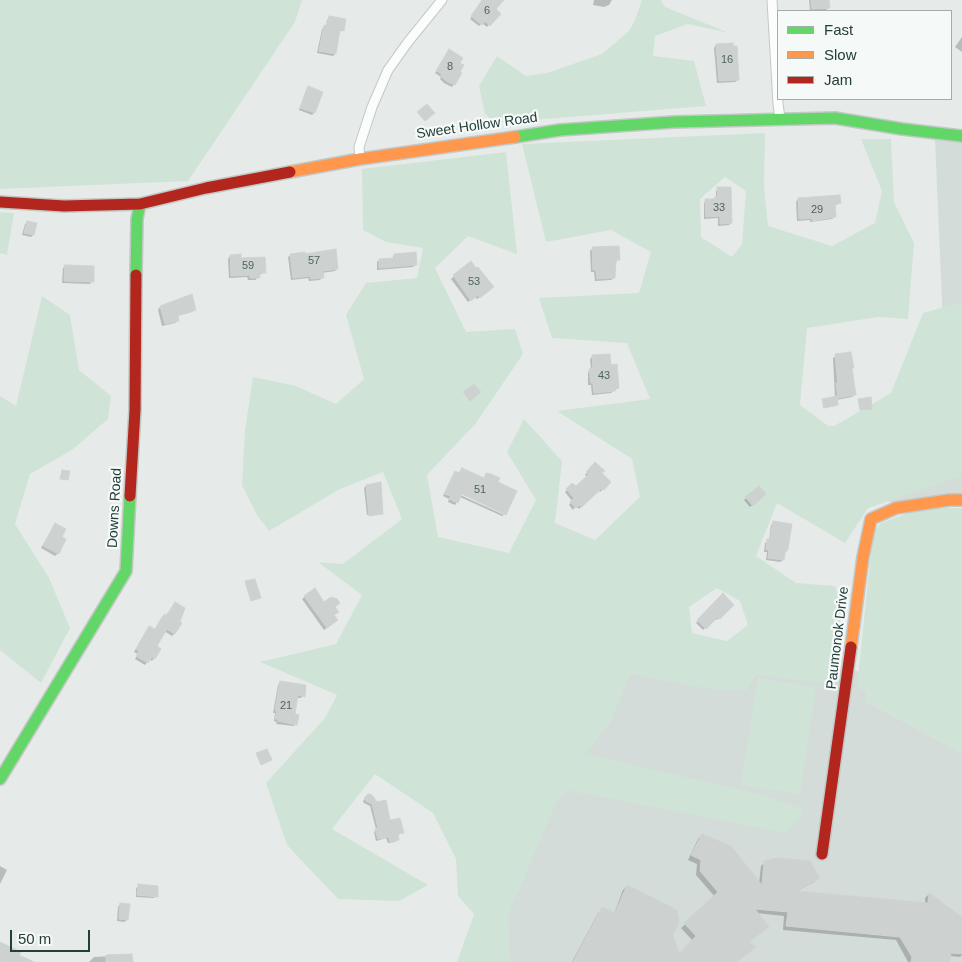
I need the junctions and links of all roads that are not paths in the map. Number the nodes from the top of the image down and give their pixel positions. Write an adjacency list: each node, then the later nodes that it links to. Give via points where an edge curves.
1 (442, 0): 7 (street, via 388,70 369,115 359,147)
2 (772, 0): 3 (street)
3 (777, 87)
4 (778, 100): 5 (street)
5 (780, 118): 6 (street, Sweet Hollow Road, via 835,118); 7 (street, Sweet Hollow Road, via 560,130)
6 (962, 136)
7 (360, 159): 9 (street, Sweet Hollow Road)
8 (0, 202): 9 (street, Sweet Hollow Road, via 64,206)
9 (140, 204): 11 (street, Downs Road, via 137,219 135,410 126,571)
10 (962, 500): 12 (street, Paumonok Drive, via 896,508 871,518)
11 (0, 779)
12 (822, 854)

